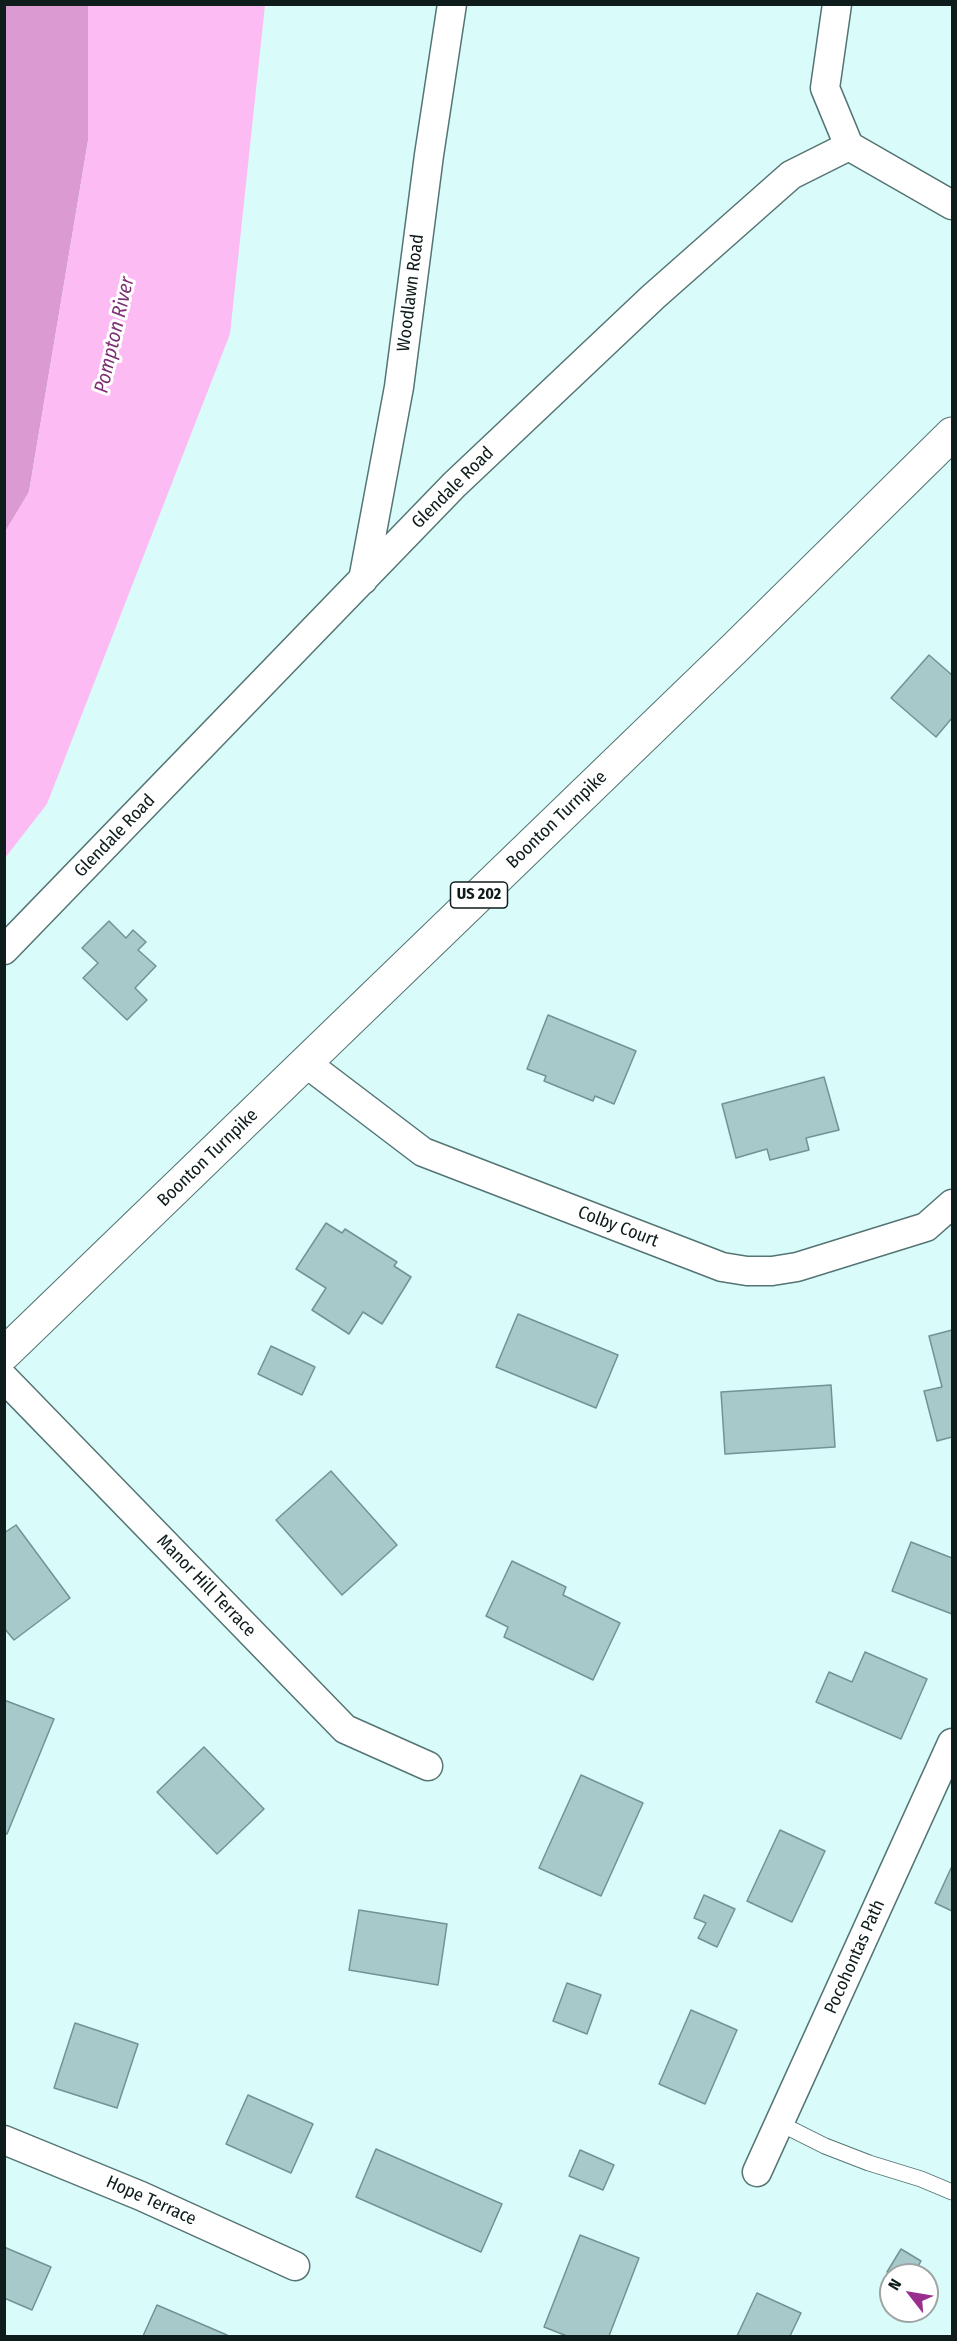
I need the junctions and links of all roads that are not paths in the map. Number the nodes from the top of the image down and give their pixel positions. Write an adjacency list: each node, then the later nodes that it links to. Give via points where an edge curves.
1 (452, 4): 6 (street, Woodlawn Road, via 399,387)
2 (837, 4): 3 (street, via 825,88)
3 (849, 146): 4 (street); 6 (street, Glendale Road, via 791,175 653,297 454,485)
4 (952, 205)
5 (952, 434): 8 (main road, Boonton Turnpike / US 202)
6 (363, 580): 7 (street, Glendale Road)
7 (4, 950)
8 (306, 1063): 9 (street, Colby Court, via 423,1152 722,1267 747,1271 797,1267 926,1227); 10 (main road, Boonton Turnpike / US 202)
9 (952, 1204)
10 (4, 1354)
11 (4, 1378): 13 (street, Manor Hill Terrace, via 345,1729)
12 (952, 1743): 14 (street, Pocohontas Path)
13 (428, 1766)
14 (779, 2123): 16 (street, Pocohontas Path); 17 (lane, via 825,2146)
15 (4, 2140): 18 (street, Hope Terrace, via 141,2196)
16 (757, 2172)
17 (952, 2192)
18 (295, 2266)

